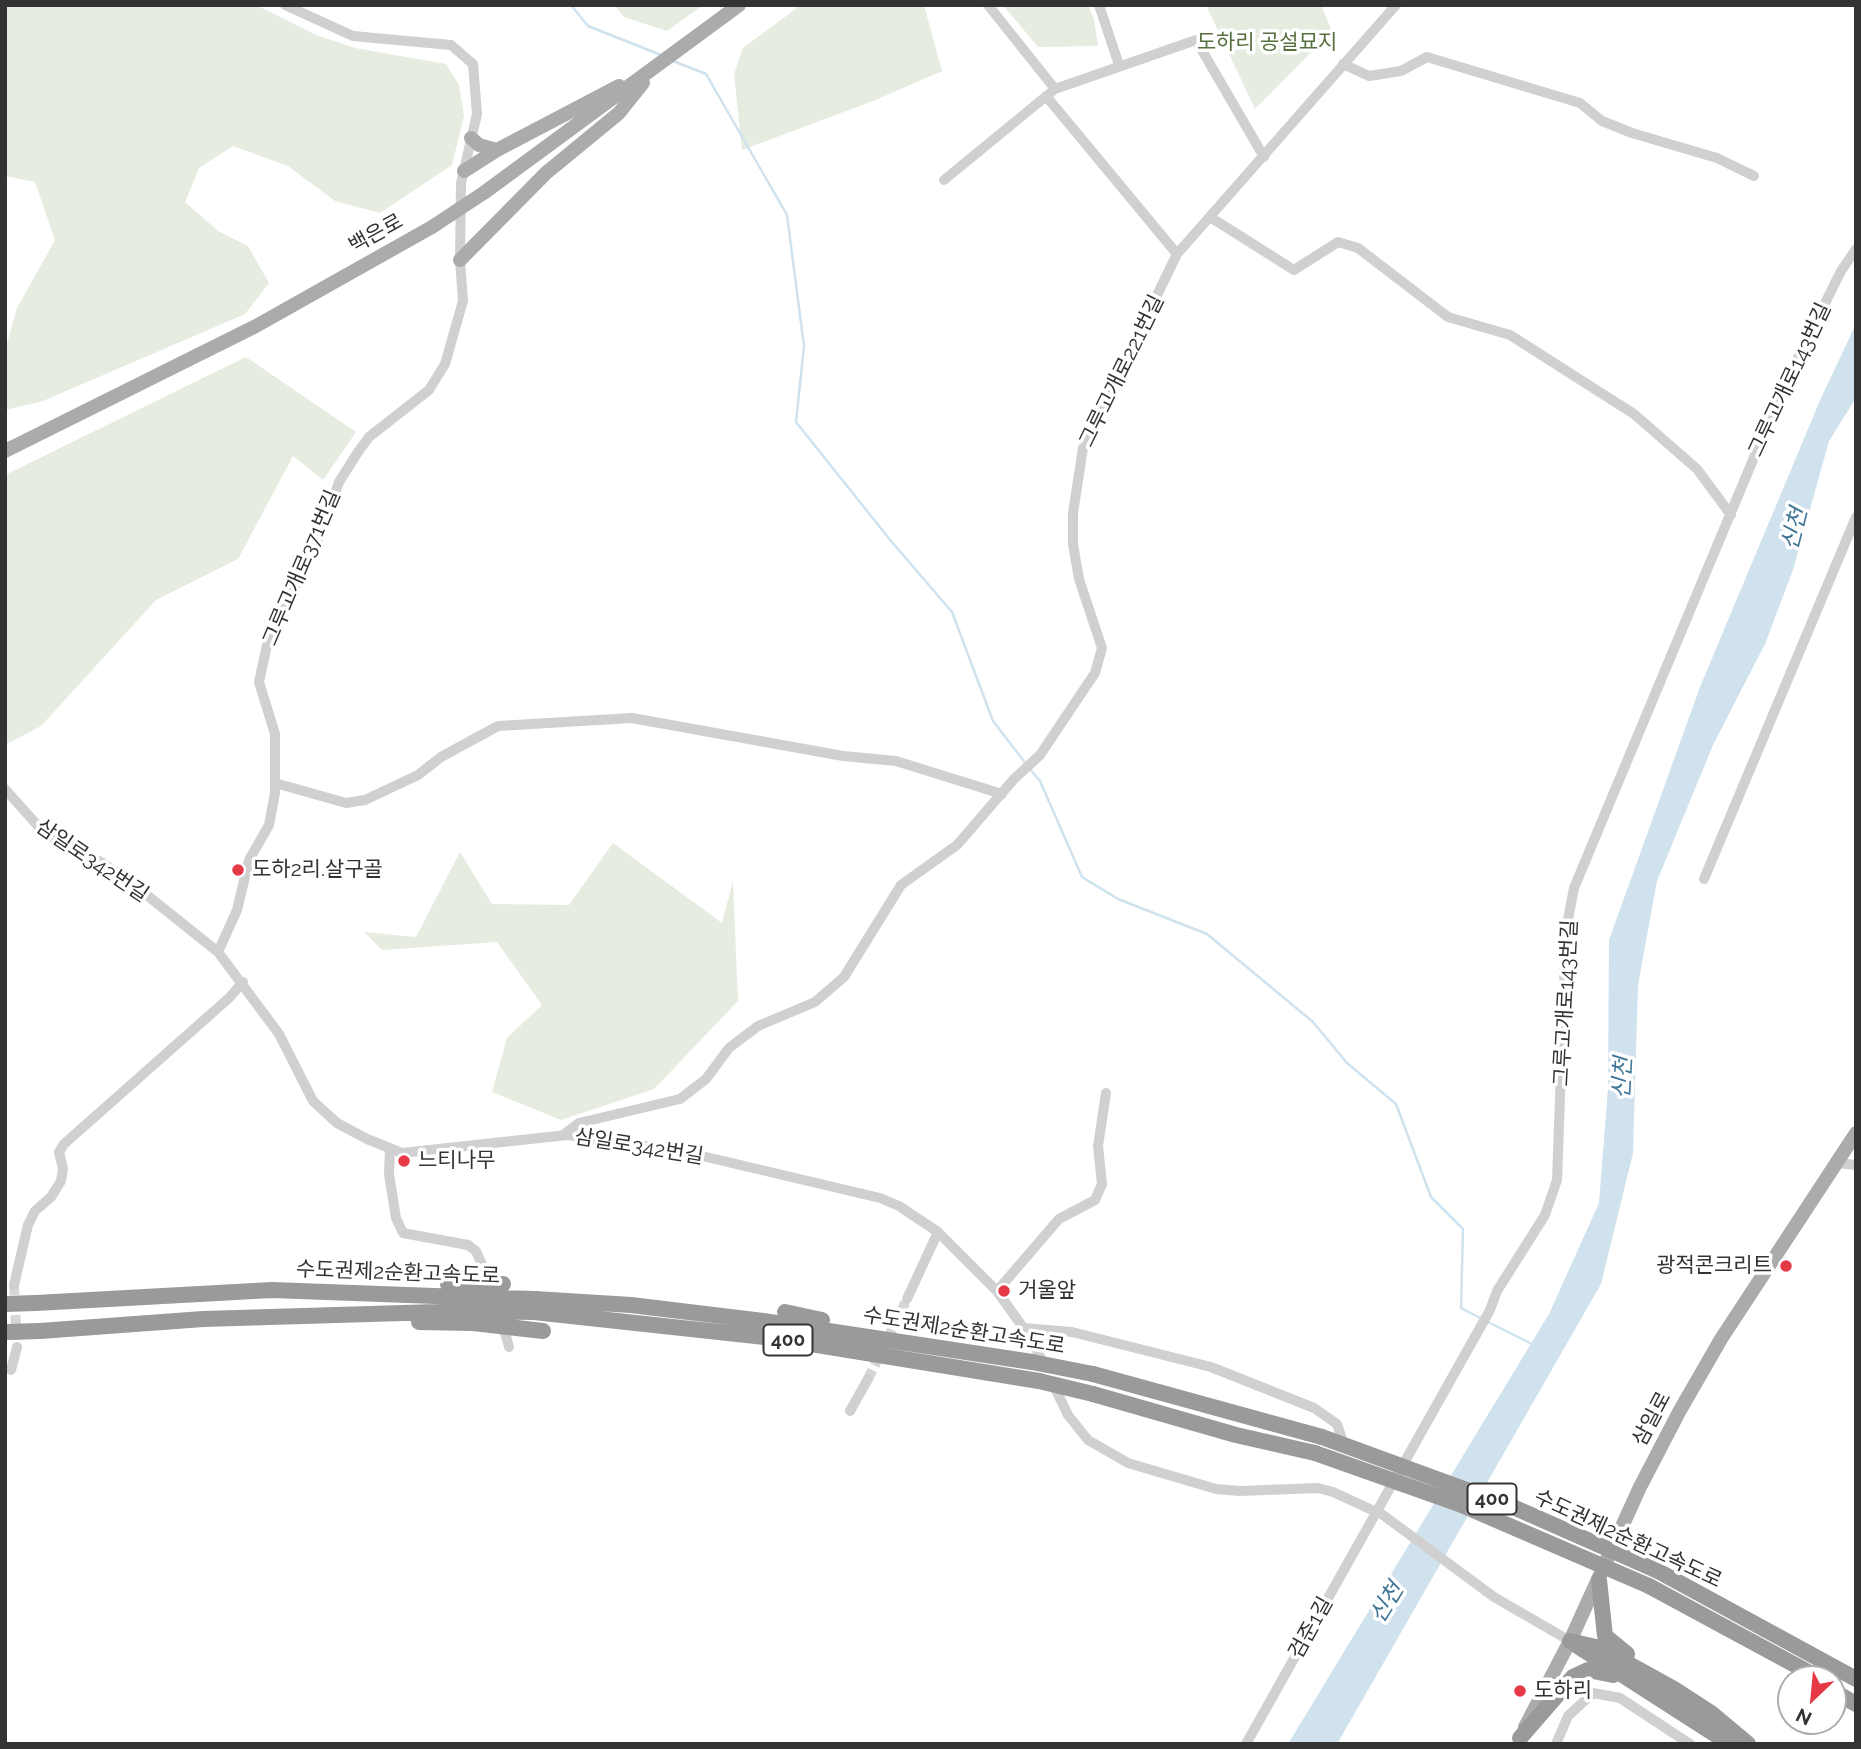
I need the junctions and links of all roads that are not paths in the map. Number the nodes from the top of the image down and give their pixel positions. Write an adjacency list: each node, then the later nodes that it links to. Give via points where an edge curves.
1 (285, 5): 10 (street, 그루고개로371번길, via 353,36 450,45 473,64 477,114)
2 (739, 5): 8 (main road, 백은로)
3 (988, 5): 9 (street)
4 (1099, 5): 7 (street)
5 (1396, 5): 6 (street, 그루고개로221번길)
6 (1343, 64): 12 (street, 그루고개로221번길); 14 (street, via 1369,76 1401,71 1427,57 1580,103 1602,121 1717,158)
7 (1119, 65): 9 (street); 12 (street, via 1196,40)
8 (659, 66): 11 (main road); 19 (main road, via 619,113 546,173); 20 (main road, 백은로, bridge, via 432,227 256,326)
9 (1050, 92): 15 (street); 18 (street)
10 (471, 138): 11 (main road); 13 (street, 그루고개로371번길)
11 (496, 150): 13 (main road)
12 (1264, 157): 16 (street, 그루고개로221번길)
13 (464, 171): 19 (street, 그루고개로371번길)
14 (1755, 176)
15 (944, 180)
16 (1210, 217): 18 (street, 그루고개로221번길); 21 (street, via 1294,270 1338,242 1358,248 1448,317 1510,335 1634,414 1697,469)
17 (1856, 249): 21 (street, 그루고개로143번길, via 1783,388)
18 (1177, 254): 25 (street, 그루고개로221번길, via 1083,448 1073,544 1101,648 1095,673 1041,755)
19 (460, 260): 23 (street, 그루고개로371번길, via 463,301 445,365 429,390 358,452 339,482 320,535 267,645 259,682 275,734)
20 (5, 451)
21 (1731, 515): 48 (street, 그루고개로143번길, via 1574,888 1566,930 1557,1180 1545,1214)
22 (1856, 517): 26 (street)
23 (275, 783): 25 (street, via 346,803 365,800 418,775 498,726 632,718 842,756 896,761); 27 (street, 그루고개로371번길, via 269,825 248,860 237,910)
24 (5, 789): 27 (street, 삼일로342번길, via 46,835 102,862)
25 (1002, 794): 30 (street, 그루고개로221번길, via 957,845 901,886 844,977 815,1002 758,1026 729,1048 706,1079 680,1099 579,1122)
26 (1704, 879)
27 (218, 952): 28 (street)
28 (243, 982): 32 (street, 삼일로342번길, via 279,1034 313,1101 337,1123); 37 (street, via 64,1144 59,1152 61,1181 28,1225)
29 (1106, 1094): 39 (street, via 1098,1146 1102,1184 1095,1200 1059,1219)
30 (562, 1136): 32 (street, 삼일로342번길, via 437,1151); 35 (street, 삼일로342번길, via 681,1151 840,1186 899,1206)
31 (1852, 1139): 33 (main road, 삼일로)
32 (390, 1150): 51 (street, via 389,1174 402,1233 468,1245 477,1251 490,1279)
33 (1838, 1163): 34 (street); 59 (main road, 삼일로, via 1691,1392 1640,1487)
34 (1856, 1165)
35 (938, 1232): 39 (street, 삼일로342번길); 40 (street)
36 (503, 1284): 38 (highway, bridge)
37 (15, 1285)
38 (272, 1290): 41 (highway, 수도권제2순환고속도로 / 400, bridge); 43 (highway, 수도권제2순환고속도로 / 400)
39 (998, 1292): 45 (street, 삼일로342번길)
40 (907, 1299)
41 (5, 1304)
42 (535, 1306): 43 (highway, 수도권제2순환고속도로 / 400, bridge); 52 (highway, 수도권제2순환고속도로 / 400, via 631,1305); 53 (highway, 수도권제2순환고속도로 / 400)
43 (468, 1310): 46 (highway, bridge); 47 (highway, bridge, via 203,1319)
44 (785, 1312): 52 (highway)
45 (1024, 1328): 57 (street, via 1072,1332 1211,1367 1314,1408 1337,1424); 58 (street, 삼일로342번길, via 1068,1415 1088,1440 1128,1463 1216,1489 1318,1488)
46 (543, 1331)
47 (6, 1332)
48 (1475, 1333): 58 (street, 검준1길)
49 (734, 1340): 53 (highway)
50 (17, 1347): 54 (street)
51 (509, 1348)
52 (958, 1349): 64 (highway, 수도권제2순환고속도로 / 400, bridge, via 1093,1374 1322,1437 1513,1507 1658,1571)
53 (886, 1354): 61 (highway, 수도권제2순환고속도로 / 400, bridge, via 1039,1381 1315,1453 1460,1504 1649,1586)
54 (11, 1370)
55 (868, 1379): 56 (street)
56 (850, 1411)
57 (1342, 1439)
58 (1379, 1513): 60 (street, 삼일로342번길, via 1477,1584); 70 (street, 검준1길)
59 (1599, 1580): 60 (main road, 삼일로); 66 (highway, via 1605,1636)
60 (1570, 1641): 65 (highway); 66 (highway, via 1600,1647); 69 (main road, 삼일로)
61 (1759, 1648): 62 (highway); 63 (highway, 수도권제2순환고속도로 / 400)
62 (1788, 1665)
63 (1793, 1665)
64 (1856, 1679)
65 (1644, 1687): 67 (highway); 69 (highway, via 1607,1672 1588,1670 1573,1678)
66 (1674, 1689): 68 (highway)
67 (1673, 1707): 68 (highway); 73 (highway)
68 (1739, 1740): 74 (highway)
69 (1518, 1741)
70 (1246, 1744)
71 (1556, 1744): 72 (street, via 1569,1716 1592,1693 1620,1698)
72 (1690, 1744)
73 (1715, 1744)
74 (1755, 1744)

